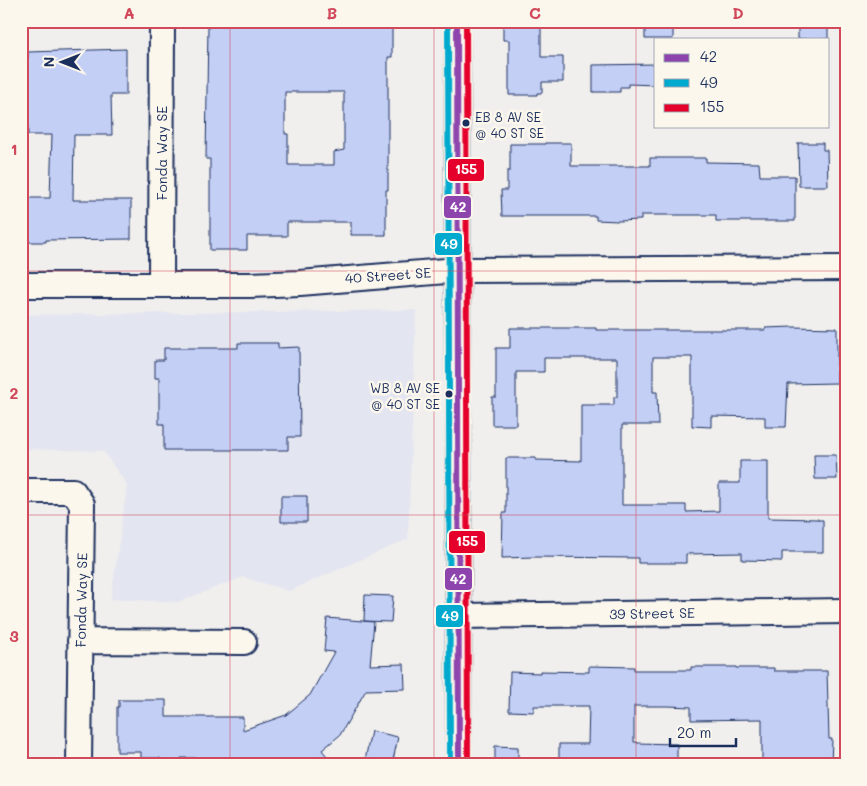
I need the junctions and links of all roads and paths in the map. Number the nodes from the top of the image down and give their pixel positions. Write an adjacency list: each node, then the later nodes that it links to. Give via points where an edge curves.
1 (162, 21): 6 (street, Fonda Way SE)
2 (457, 21): 4 (street)
3 (846, 268): 4 (street, 40 Street SE)
4 (458, 270): 6 (street, 40 Street SE, via 300,283); 9 (street)
5 (21, 284): 6 (street, 40 Street SE)
6 (161, 285)
7 (21, 491): 10 (street, Fonda Way SE, via 73,491 82,504)
8 (846, 611): 9 (street, 39 Street SE)
9 (459, 616): 13 (street)
10 (80, 641): 11 (street); 12 (street, Fonda Way SE)
11 (244, 642)
12 (79, 765)
13 (459, 765)

